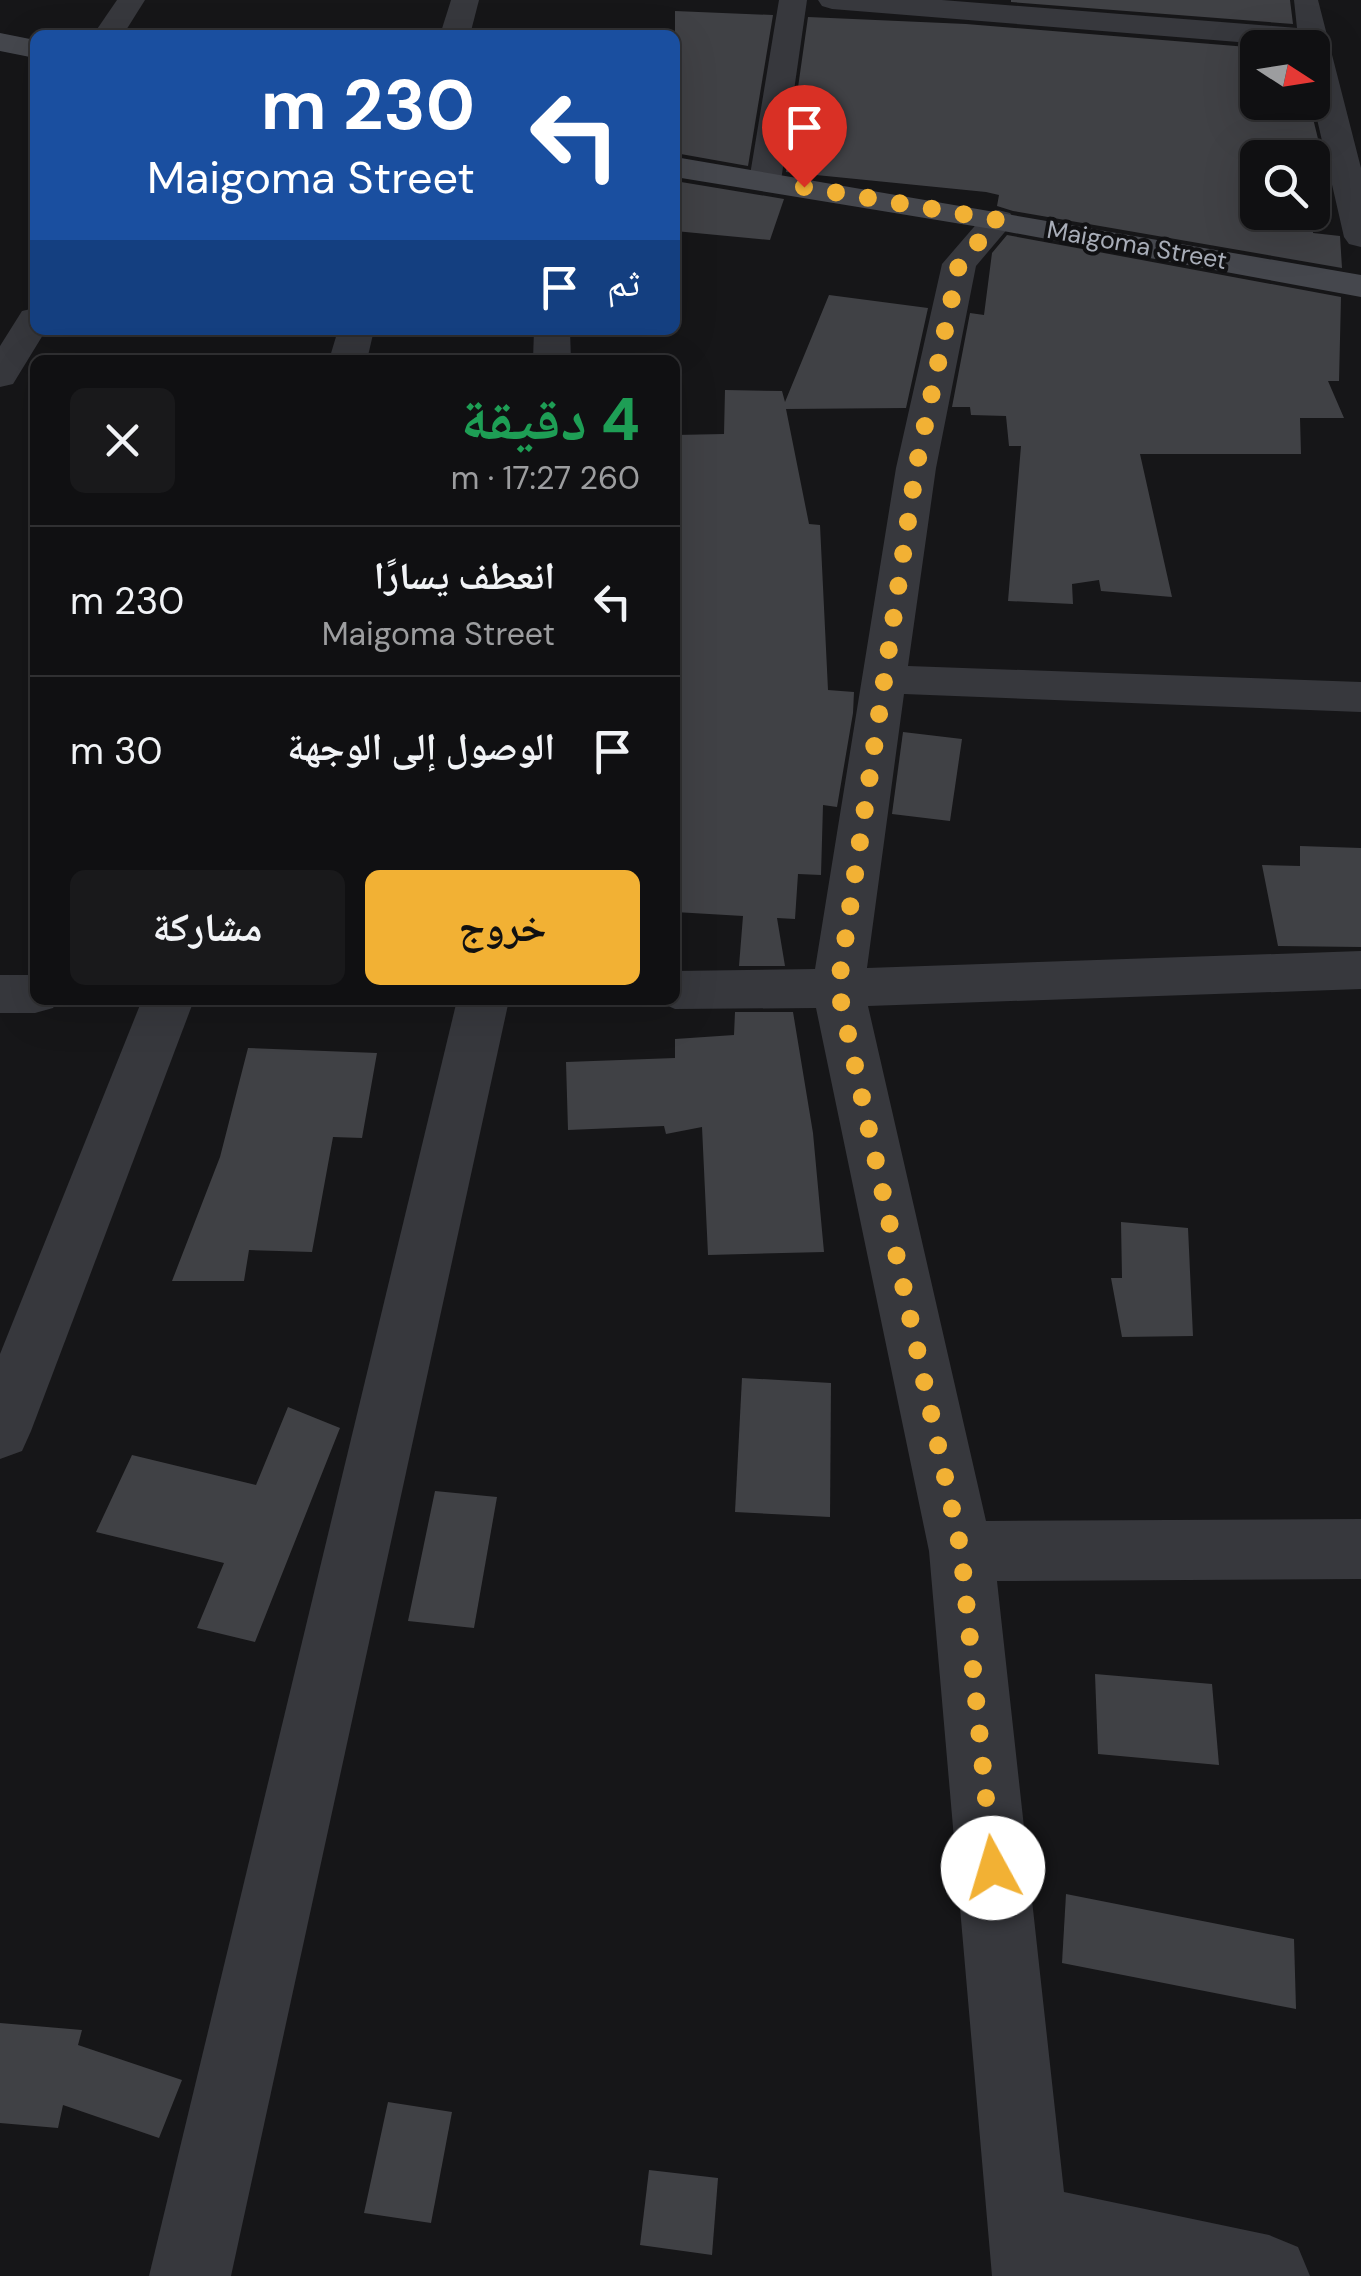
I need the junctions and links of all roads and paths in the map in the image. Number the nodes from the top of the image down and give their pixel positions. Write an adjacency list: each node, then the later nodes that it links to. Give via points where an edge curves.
1 (131, 0): 6 (street)
2 (465, 0): 7 (street)
3 (794, 0): 14 (street)
4 (832, 0): 9 (street)
5 (1305, 0): 8 (street)
6 (111, 30)
7 (456, 30)
8 (1311, 30)
9 (1240, 32)
10 (0, 42): 11 (street)
11 (30, 48)
12 (1330, 111): 16 (street)
13 (680, 168): 14 (street, Maigoma Street)
14 (765, 181): 15 (street, Maigoma Street)
15 (998, 220): 17 (street, Maigoma Street); 21 (street, via 959,264 916,468)
16 (1361, 237)
17 (1361, 286)
18 (30, 327): 19 (street)
19 (0, 375): 20 (street)
20 (30, 377)
21 (883, 679): 22 (street); 24 (street)
22 (1361, 697)
23 (1361, 970): 24 (street)
24 (838, 988): 25 (street); 32 (street)
25 (680, 990)
26 (0, 994): 27 (street)
27 (30, 994)
28 (166, 1005): 30 (street)
29 (483, 1005): 34 (street)
30 (0, 1431)
31 (1361, 1549): 32 (street)
32 (961, 1550): 33 (street)
33 (1031, 2250): 35 (street)
34 (190, 2276)
35 (1269, 2276)

